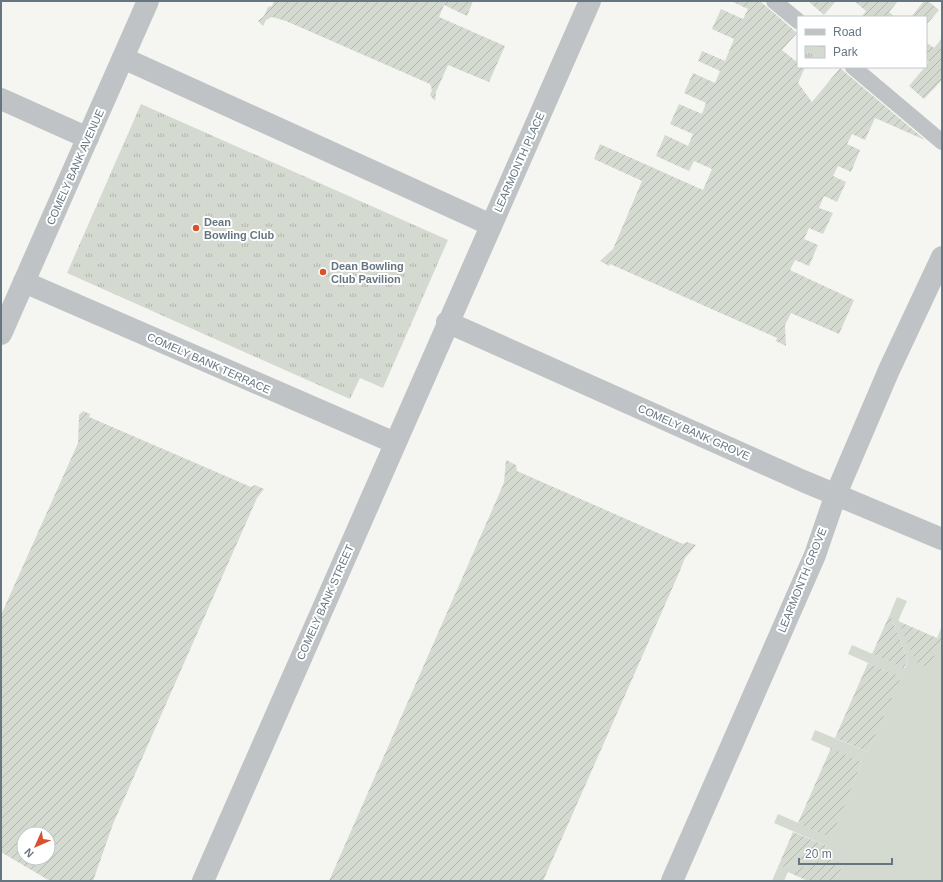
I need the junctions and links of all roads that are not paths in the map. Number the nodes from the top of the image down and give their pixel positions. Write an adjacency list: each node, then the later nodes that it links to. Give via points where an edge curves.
1 (148, 1): 5 (street, COMELY BANK AVENUE)
2 (590, 1): 10 (street, LEARMONTH PLACE)
3 (774, 1): 4 (lane)
4 (797, 20)
5 (123, 58): 8 (street, COMELY BANK AVENUE); 10 (street)
6 (854, 68): 9 (lane)
7 (1, 99): 8 (street)
8 (88, 138): 12 (street, COMELY BANK AVENUE)
9 (942, 142)
10 (491, 225): 13 (street, LEARMONTH PLACE)
11 (942, 257): 16 (street, LEARMONTH GROVE, via 889,370)
12 (24, 282): 14 (street, COMELY BANK AVENUE); 15 (street, COMELY BANK TERRACE)
13 (447, 322): 15 (street, COMELY BANK STREET); 16 (street, COMELY BANK GROVE)
14 (1, 334)
15 (395, 443): 18 (street, COMELY BANK STREET)
16 (836, 494): 17 (street, COMELY BANK GROVE); 19 (street, LEARMONTH GROVE, via 815,555)
17 (942, 540)
18 (203, 881)
19 (672, 881)

